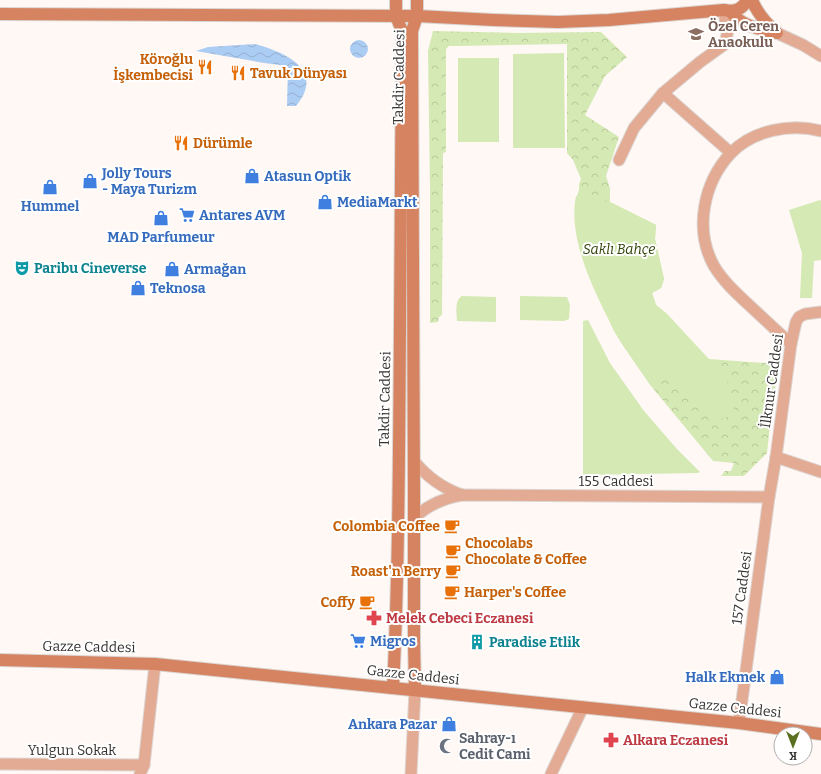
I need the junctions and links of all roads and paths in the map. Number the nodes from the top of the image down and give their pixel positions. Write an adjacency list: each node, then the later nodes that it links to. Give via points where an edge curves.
1 (396, 0): 8 (main road)
2 (417, 0): 9 (main road)
3 (713, 0): 6 (main road, via 718,7)
4 (747, 0): 6 (main road, via 736,10)
5 (752, 0): 10 (main road, via 764,21)
6 (727, 10): 9 (main road, via 558,22); 10 (main road, via 744,23); 12 (street, via 725,19 728,30 725,44)
7 (0, 14): 8 (main road)
8 (396, 16): 9 (main road, Takdir Caddesi); 26 (main road, Takdir Caddesi, via 402,31 402,230 397,598)
9 (417, 16): 19 (main road, Takdir Caddesi, via 412,31)
10 (777, 33): 11 (street)
11 (821, 56)
12 (662, 93): 14 (street); 15 (street, via 634,128)
13 (821, 131): 14 (street, via 788,127 765,132)
14 (731, 153): 17 (street, via 715,176 706,198 702,222 706,247 714,266 729,286)
15 (619, 160)
16 (821, 312): 17 (street, İlknur Caddesi, via 799,317)
17 (791, 344): 18 (street, İlknur Caddesi)
18 (776, 457): 20 (street); 22 (street, 157 Caddesi)
19 (414, 461): 21 (street, 155 Caddesi, via 436,483); 23 (main road, Takdir Caddesi)
20 (821, 472)
21 (462, 495): 22 (street, 155 Caddesi); 23 (street, 155 Caddesi, via 435,503)
22 (769, 497): 29 (street, 157 Caddesi)
23 (414, 518): 27 (main road, Takdir Caddesi)
24 (0, 660): 25 (main road, Gazze Caddesi)
25 (155, 664): 26 (main road, Gazze Caddesi); 32 (street)
26 (393, 688): 27 (main road, Gazze Caddesi)
27 (415, 690): 28 (main road, Gazze Caddesi); 33 (street)
28 (583, 708): 29 (main road, Gazze Caddesi); 34 (street)
29 (739, 723): 30 (main road, Gazze Caddesi)
30 (821, 734)
31 (0, 764): 32 (street, Yulgun Sokak)
32 (142, 770)
33 (411, 774)
34 (551, 774)

